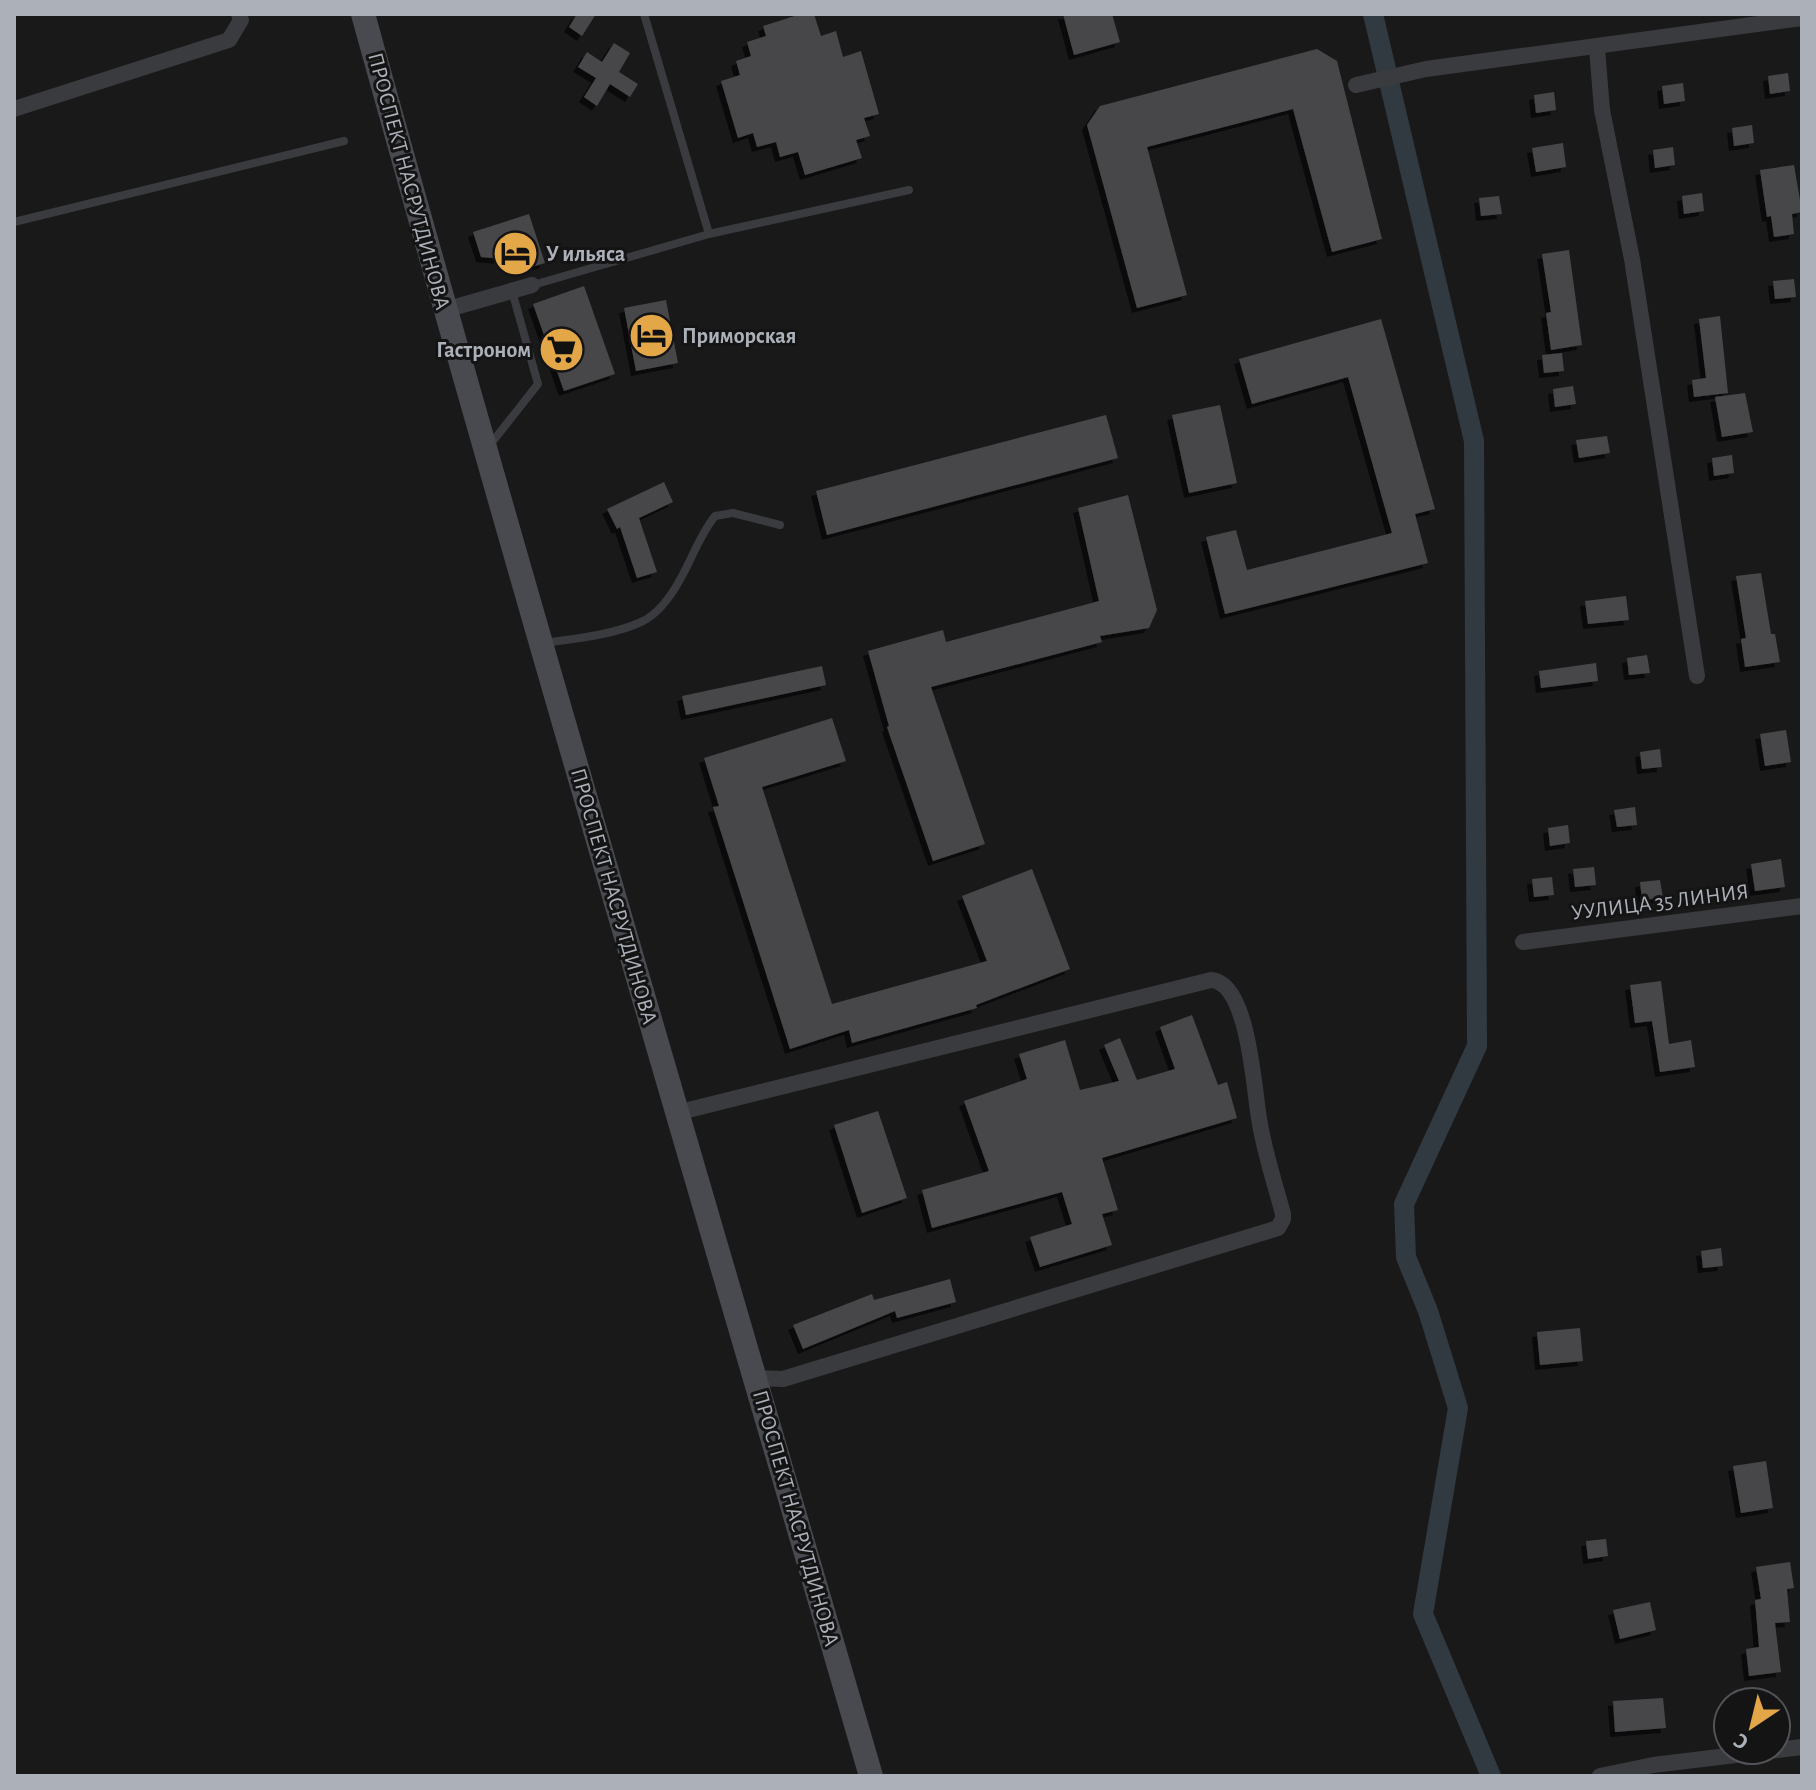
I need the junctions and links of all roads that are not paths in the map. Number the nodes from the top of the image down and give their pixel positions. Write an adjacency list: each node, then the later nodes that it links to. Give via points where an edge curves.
1 (239, 14): 7 (street, via 241,20 229,40)
2 (363, 14): 14 (main road, ПРОСПЕКТ НАСРУТДИНОВА)
3 (644, 14): 11 (lane)
4 (1799, 20): 5 (street)
5 (1597, 48): 6 (street, via 1426,69); 18 (street, via 1602,110 1632,259)
6 (1356, 85)
7 (14, 109)
8 (344, 141): 10 (lane)
9 (909, 190): 11 (lane)
10 (14, 222)
11 (709, 234): 12 (lane)
12 (532, 285): 13 (street)
13 (512, 291): 14 (street); 15 (lane, via 538,384)
14 (445, 310): 15 (main road, ПРОСПЕКТ НАСРУТДИНОВА)
15 (487, 449): 17 (main road, ПРОСПЕКТ НАСРУТДИНОВА)
16 (780, 525): 17 (lane, via 733,513 715,516 665,603 643,622)
17 (542, 643): 21 (main road, ПРОСПЕКТ НАСРУТДИНОВА)
18 (1697, 676)
19 (1802, 906): 20 (street, УУЛИЦА 35 ЛИНИЯ)
20 (1523, 942)
21 (676, 1113): 22 (main road, ПРОСПЕКТ НАСРУТДИНОВА); 22 (street, via 1211,980 1227,988 1248,1039 1260,1125 1283,1214 1278,1228 783,1379)
22 (755, 1378): 24 (main road, ПРОСПЕКТ НАСРУТДИНОВА)
23 (1802, 1747): 25 (street)
24 (871, 1776)
25 (1600, 1776)

